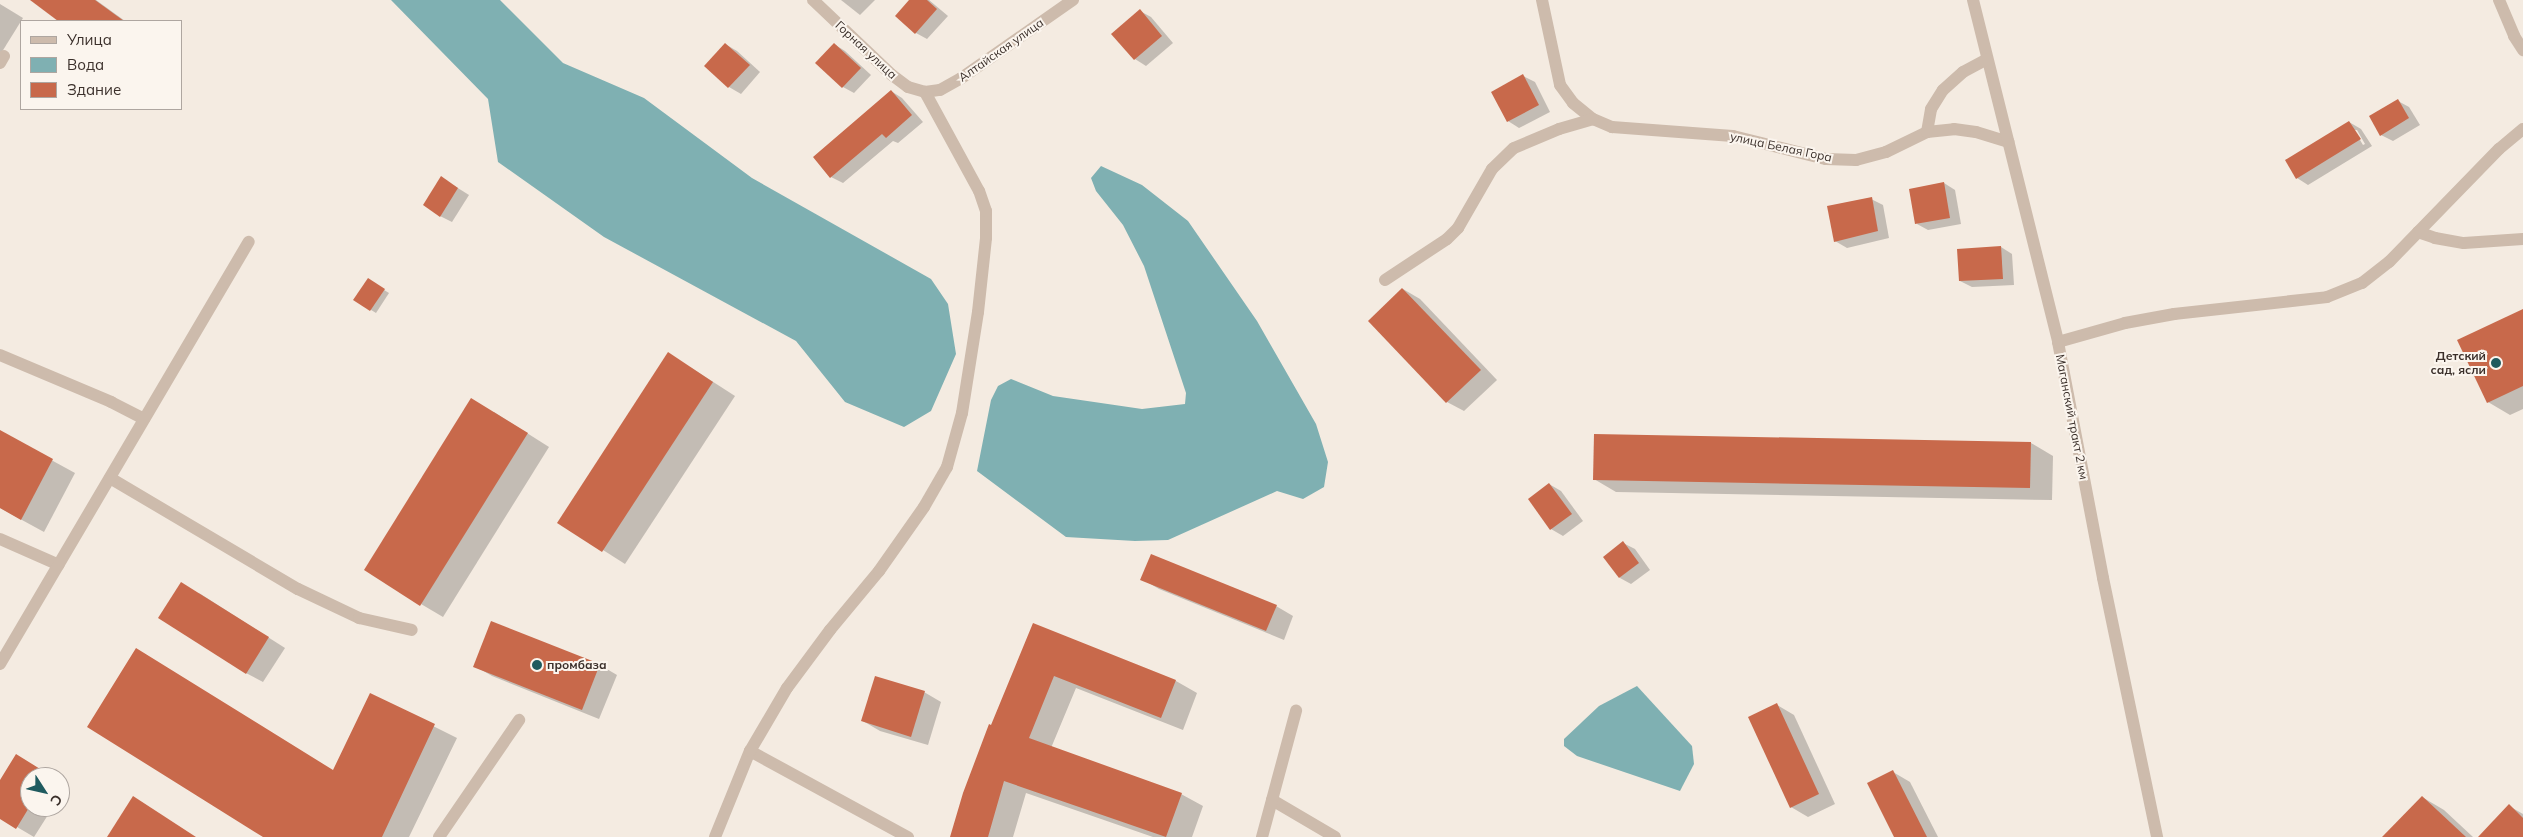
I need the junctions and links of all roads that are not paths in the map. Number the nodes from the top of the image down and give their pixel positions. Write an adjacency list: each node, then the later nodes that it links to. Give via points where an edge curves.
1 (813, 0): 8 (street, Горная улица, via 892,75 908,87)
2 (1073, 0): 8 (street, Алтайская улица, via 960,79 940,90)
3 (1542, 0): 9 (street, улица Белая Гора, via 1560,85 1573,104)
4 (1973, 0): 7 (street, Маганский тракт 2 км)
5 (2499, 0): 6 (street)
6 (2523, 50)
7 (1987, 59): 11 (street, via 1963,72 1943,90 1932,109); 12 (street, Маганский тракт 2 км)
8 (925, 92): 27 (street, via 979,191 986,211 978,312 962,413 947,467 924,507 879,571 787,688)
9 (1593, 119): 11 (street, улица Белая Гора, via 1612,127 1632,130 1733,136 1826,159 1856,160 1886,152); 16 (street, via 1514,148 1492,169 1458,228)
10 (2523, 129): 13 (street, via 2499,149)
11 (1927, 132): 12 (street, улица Белая Гора, via 1954,129)
12 (2009, 142): 17 (street, Маганский тракт 2 км)
13 (2418, 232): 14 (street, via 2464,243); 17 (street, via 2389,262 2362,283 2327,297 2174,314 2125,323)
14 (2523, 239)
15 (249, 242): 19 (street)
16 (1385, 280)
17 (2058, 342): 34 (street, Маганский тракт 2 км)
18 (0, 355): 19 (street, via 111,402)
19 (144, 420): 20 (street)
20 (110, 478): 22 (street); 23 (street, via 298,589 359,618)
21 (0, 539): 22 (street)
22 (59, 565): 24 (street)
23 (412, 630)
24 (0, 664)
25 (1296, 711): 28 (street)
26 (519, 720): 29 (street)
27 (750, 751): 30 (street); 31 (street)
28 (1272, 800): 32 (street); 33 (street)
29 (439, 837)
30 (715, 837)
31 (908, 837)
32 (1262, 837)
33 (1336, 837)
34 (2157, 837)

